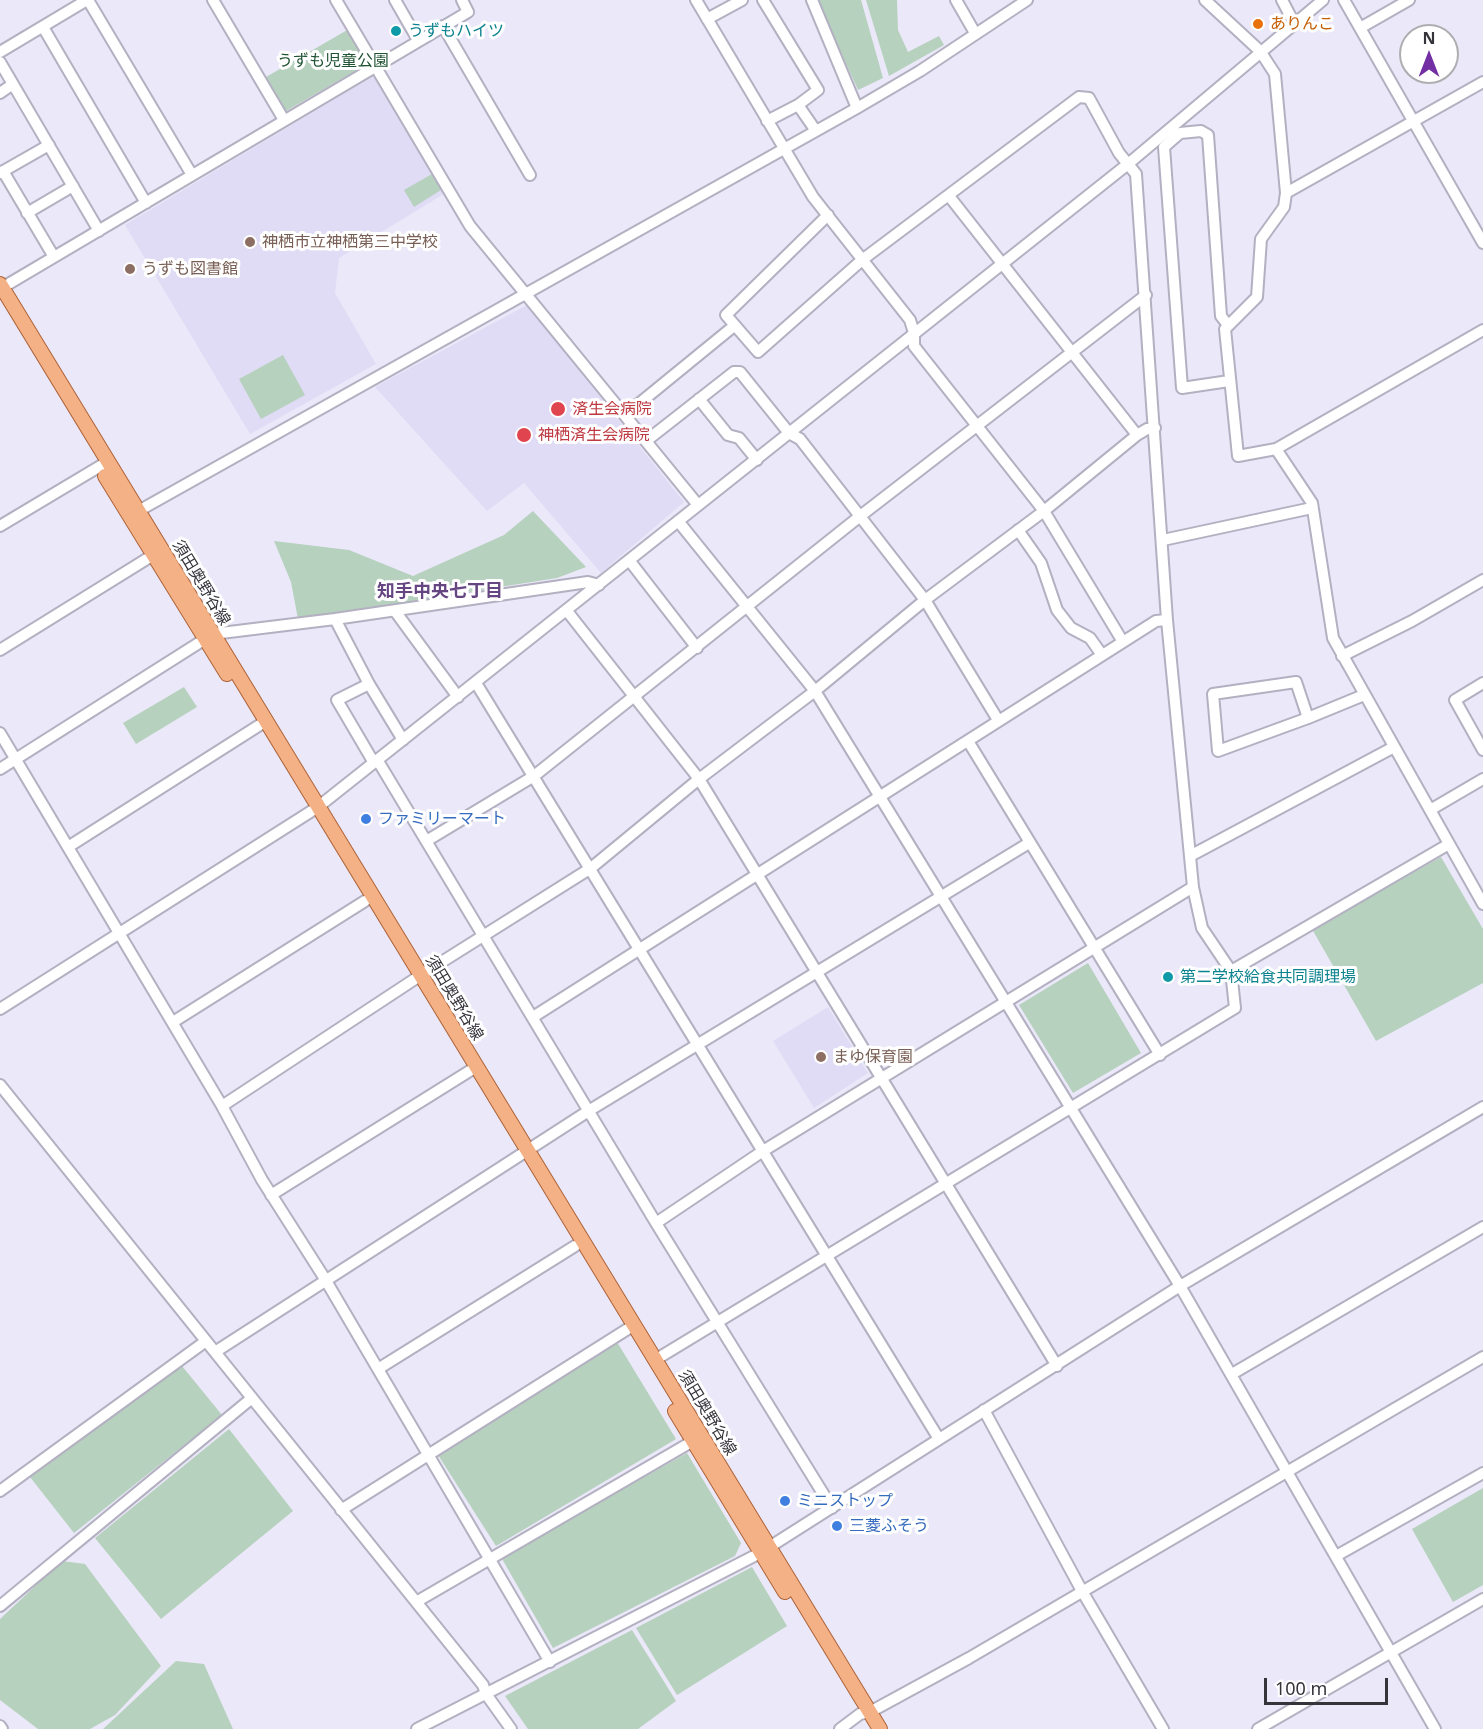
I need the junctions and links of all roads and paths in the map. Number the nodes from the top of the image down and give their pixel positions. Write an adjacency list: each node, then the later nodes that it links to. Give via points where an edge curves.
1 (87, 0): 20 (street); 41 (street)
2 (213, 0): 33 (street)
3 (336, 0): 27 (street)
4 (395, 0): 23 (street)
5 (462, 0): 19 (street, via 468,12)
6 (696, 0): 17 (street)
7 (742, 0): 17 (street)
8 (763, 0): 31 (street, via 818,90)
9 (812, 0): 32 (street)
10 (956, 0): 22 (street)
11 (1027, 0): 22 (street)
12 (1205, 0): 24 (street)
13 (1282, 0): 18 (street)
14 (1323, 0): 18 (street)
15 (1344, 0): 21 (street)
16 (1408, 0): 21 (street)
17 (707, 19): 34 (street)
18 (1294, 23): 24 (street)
19 (443, 26): 23 (street); 42 (street)
20 (43, 27): 25 (street); 46 (street)
21 (1360, 28): 35 (street)
22 (975, 33): 32 (street)
23 (418, 40): 27 (street)
24 (1260, 51): 39 (street); 44 (street, via 1275,74)
25 (0, 52)
26 (0, 62): 29 (street)
27 (374, 67): 33 (street); 55 (street, via 470,226)
28 (1483, 82): 35 (street)
29 (13, 84): 30 (street); 37 (street)
30 (0, 93)
31 (798, 105): 34 (street); 36 (street)
32 (857, 108): 36 (street)
33 (284, 120): 41 (street)
34 (767, 121): 38 (street)
35 (1413, 122): 44 (street); 50 (street)
36 (816, 131): 38 (street)
37 (49, 145): 40 (street); 43 (street)
38 (786, 149): 48 (street); 55 (street)
39 (1128, 164): 45 (street, via 1089,98 1080,97); 53 (street); 56 (street, via 1136,174)
40 (2, 172): 47 (street)
41 (192, 175): 46 (street)
42 (530, 175)
43 (73, 186): 47 (street); 49 (street)
44 (1286, 193): 57 (street, via 1284,207 1261,239 1257,297)
45 (949, 196): 52 (street); 53 (street)
46 (146, 203): 49 (street)
47 (27, 213): 51 (street)
48 (828, 215): 52 (street); 58 (street, via 726,315)
49 (99, 231): 51 (street)
50 (1483, 243)
51 (54, 257): 54 (street)
52 (862, 260): 58 (street, via 758,352); 60 (street, via 910,320)
53 (1002, 265): 60 (street); 61 (street)
54 (1, 290): 72 (main road, 須田奥野谷線)
55 (526, 292): 64 (street); 76 (street)
56 (1146, 295): 61 (street); 66 (street)
57 (1228, 325): 62 (street, via 1225,329); 62 (street, via 1221,316 1208,135 1201,131 1180,133 1164,147 1182,388)
58 (734, 326): 64 (street)
59 (1483, 330): 70 (street)
60 (914, 333): 65 (street, via 914,346); 67 (street)
61 (1070, 353): 65 (street); 68 (street)
62 (1229, 381): 70 (street, via 1238,456)
63 (699, 399): 67 (street, via 734,372 740,372); 69 (street); 71 (street, via 728,435 739,438)
64 (625, 415): 69 (street)
65 (977, 426): 75 (street); 77 (street)
66 (1155, 428): 68 (street); 81 (street)
67 (789, 433): 71 (street); 77 (street, via 800,439)
68 (1137, 435): 75 (street)
69 (646, 441): 73 (street)
70 (1276, 449): 74 (street)
71 (757, 460): 73 (street)
72 (103, 464): 76 (main road, 須田奥野谷線); 79 (street)
73 (698, 505): 78 (street)
74 (1312, 508): 81 (street); 97 (street, via 1333,638)
75 (1044, 511): 80 (street); 93 (street)
76 (134, 514): 82 (main road, 須田奥野谷線)
77 (859, 517): 86 (street); 87 (street)
78 (678, 521): 83 (street); 87 (street)
79 (0, 526)
80 (1018, 530): 86 (street); 96 (street, via 1041,563 1057,610 1071,628 1090,638)
81 (1163, 540): 91 (street)
82 (158, 552): 92 (main road, 須田奥野谷線); 95 (street)
83 (629, 560): 85 (street); 94 (street)
84 (1483, 580): 97 (street)
85 (599, 585): 88 (street, via 588,582); 89 (street)
86 (925, 600): 101 (street); 106 (street)
87 (747, 608): 94 (street); 101 (street)
88 (394, 610): 90 (street); 103 (street)
89 (567, 611): 98 (street); 104 (street)
90 (335, 620): 92 (street); 100 (street)
91 (1167, 620): 93 (street, via 1156,621); 126 (street)
92 (209, 637): 107 (main road, 須田奥野谷線); 113 (street)
93 (1123, 642): 96 (street)
94 (697, 648): 104 (street)
95 (0, 650)
96 (1102, 655): 106 (street)
97 (1342, 656): 102 (street)
98 (476, 683): 103 (street); 116 (street)
99 (1483, 683): 112 (street, via 1455,700)
100 (369, 684): 109 (street); 114 (street, via 337,700)
101 (815, 691): 117 (street); 119 (street)
102 (1364, 695): 105 (street); 111 (street)
103 (458, 697): 109 (street)
104 (634, 697): 116 (street); 117 (street)
105 (1308, 718): 105 (street, via 1218,751 1213,694 1296,682)
106 (998, 720): 110 (street)
107 (262, 724): 120 (main road, 須田奥野谷線); 125 (street)
108 (0, 733): 113 (street)
109 (403, 740): 114 (street)
110 (968, 741): 119 (street); 123 (street)
111 (1394, 747): 121 (street); 126 (street)
112 (1483, 750)
113 (15, 759): 115 (street); 125 (street)
114 (376, 762): 120 (street); 122 (street)
115 (0, 769)
116 (534, 776): 122 (street); 127 (street)
117 (699, 779): 127 (street); 128 (street)
118 (1483, 779): 121 (street)
119 (880, 797): 128 (street); 130 (street)
120 (314, 809): 131 (main road, 須田奥野谷線); 133 (street); 139 (main road, 須田奥野谷線)
121 (1430, 810): 124 (street)
122 (428, 840): 134 (street)
123 (1029, 843): 130 (street); 136 (street)
124 (1449, 844): 132 (street); 137 (street)
125 (68, 847): 133 (street)
126 (1190, 856): 129 (street)
127 (591, 868): 134 (street); 135 (street)
128 (757, 874): 135 (street); 138 (street)
129 (1193, 887): 136 (street); 137 (street, via 1202,928)
130 (941, 896): 138 (street); 140 (street)
131 (365, 901): 139 (main road, 須田奥野谷線); 143 (street)
132 (1483, 904)
133 (119, 933): 141 (street); 143 (street)
134 (484, 935): 139 (street); 142 (street)
135 (640, 948): 142 (street); 144 (street)
136 (1095, 949): 140 (street); 145 (street)
137 (1231, 970): 145 (street, via 1235,1008)
138 (817, 972): 144 (street); 147 (street)
139 (417, 978): 146 (main road, 須田奥野谷線); 149 (street)
140 (1005, 1003): 147 (street); 151 (street)
141 (0, 1009)
142 (533, 1017): 152 (street)
143 (173, 1022): 149 (street)
144 (698, 1044): 152 (street); 153 (street)
145 (1160, 1055): 151 (street)
146 (472, 1069): 154 (main road, 須田奥野谷線); 156 (street)
147 (881, 1078): 153 (street); 155 (street)
148 (0, 1085): 165 (street)
149 (222, 1106): 156 (street)
150 (1483, 1107): 162 (street)
151 (1071, 1108): 155 (street); 162 (street)
152 (590, 1110): 154 (street); 157 (street)
153 (763, 1150): 157 (street); 160 (street)
154 (524, 1153): 159 (main road, 須田奥野谷線); 161 (street); 164 (main road, 須田奥野谷線)
155 (945, 1184): 160 (street); 169 (street)
156 (271, 1195): 161 (street)
157 (656, 1222): 163 (street)
158 (1483, 1227): 171 (street)
159 (575, 1246): 164 (main road, 須田奥野谷線); 170 (street)
160 (826, 1255): 163 (street); 174 (street)
161 (325, 1279): 166 (street); 170 (street)
162 (1180, 1286): 169 (street); 171 (street)
163 (718, 1321): 168 (street); 180 (street)
164 (630, 1327): 168 (main road, 須田奥野谷線); 175 (main road, 須田奥野谷線); 176 (street)
165 (206, 1341): 166 (street); 179 (street)
166 (215, 1352): 172 (street)
167 (1483, 1357): 177 (street)
168 (655, 1360): 182 (main road, 須田奥野谷線)
169 (1056, 1366): 173 (street)
170 (378, 1370): 176 (street)
171 (1232, 1374): 177 (street)
172 (252, 1398): 181 (street); 188 (street)
173 (984, 1410): 174 (street); 185 (street)
174 (939, 1439): 180 (street)
175 (693, 1441): 182 (main road, 須田奥野谷線); 184 (street)
176 (429, 1453): 181 (street); 184 (street)
177 (1288, 1472): 183 (street); 185 (street)
178 (1483, 1473): 183 (street)
179 (0, 1491)
180 (832, 1508): 182 (street)
181 (341, 1510): 187 (street)
182 (764, 1550): 190 (street); 192 (main road, 須田奥野谷線)
183 (1336, 1556): 189 (street)
184 (491, 1557): 187 (street); 190 (street)
185 (1082, 1590): 192 (street, via 969,1658); 198 (street)
186 (1483, 1599): 189 (street)
187 (416, 1602): 191 (street, via 483,1685)
188 (0, 1606)
189 (1390, 1652): 199 (street); 200 (street)
190 (550, 1662): 191 (street)
191 (486, 1694): 193 (street); 194 (street)
192 (865, 1713): 195 (street); 196 (main road, 須田奥野谷線); 197 (main road, 須田奥野谷線)
193 (417, 1729)
194 (511, 1729)
195 (840, 1729)
196 (870, 1729)
197 (880, 1729)
198 (1163, 1729)
199 (1258, 1729)
200 (1435, 1729)

